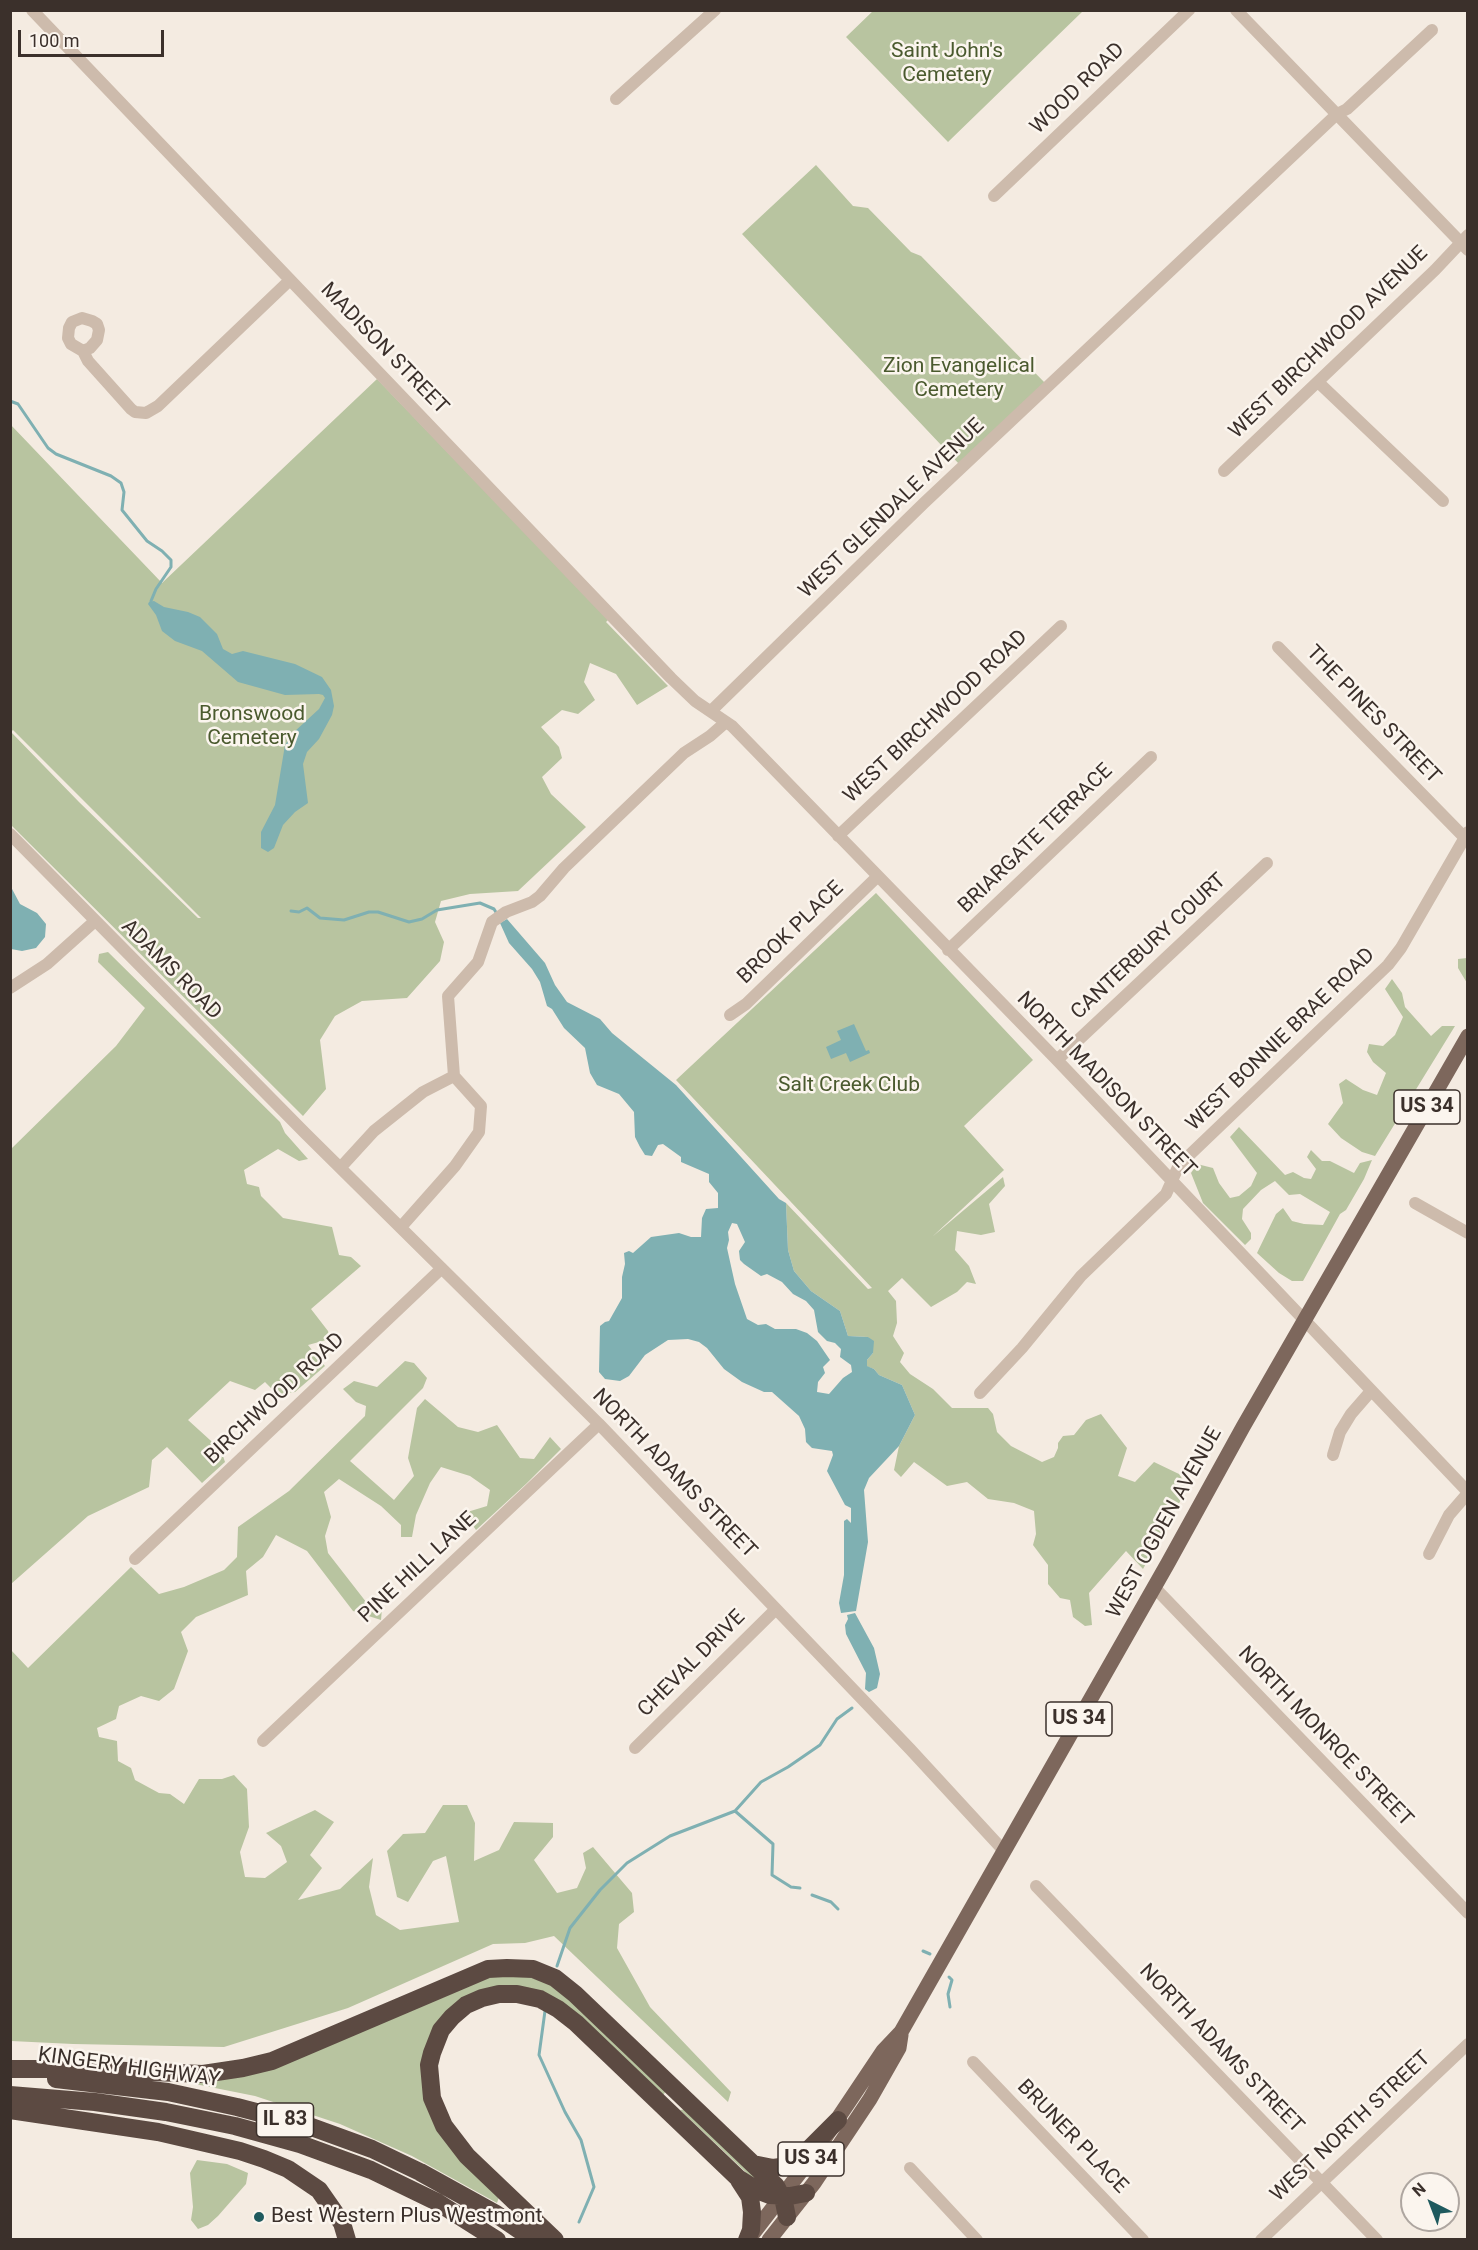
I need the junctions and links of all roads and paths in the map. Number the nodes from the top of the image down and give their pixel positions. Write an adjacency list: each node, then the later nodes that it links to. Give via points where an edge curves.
1 (32, 10): 10 (street, MADISON STREET)
2 (716, 10): 6 (street)
3 (1189, 10): 8 (street, WOOD ROAD)
4 (1236, 10): 7 (street)
5 (1432, 30): 7 (street, WEST GLENDALE AVENUE)
6 (616, 99)
7 (1337, 114): 9 (street); 17 (street, WEST GLENDALE AVENUE, via 924,503)
8 (994, 196)
9 (1465, 242): 12 (street, WEST BIRCHWOOD AVENUE)
10 (290, 280): 11 (street, via 146,413 131,409); 17 (street, MADISON STREET, via 671,678)
11 (83, 351)
12 (1318, 382): 13 (street, WEST BIRCHWOOD AVENUE); 14 (street)
13 (1224, 471)
14 (1443, 501)
15 (1061, 626): 22 (street, WEST BIRCHWOOD ROAD)
16 (1278, 647): 21 (street, THE PINES STREET)
17 (711, 711): 18 (street, NORTH MADISON STREET)
18 (726, 722): 22 (street, NORTH MADISON STREET); 31 (street, via 684,753 564,868 540,897 492,922 478,962 448,996)
19 (1151, 757): 26 (street, BRIARGATE TERRACE)
20 (10, 834): 25 (street, ADAMS ROAD)
21 (1466, 835): 34 (street, WEST BONNIE BRAE ROAD, via 1388,965 1179,1165)
22 (838, 836): 24 (street, NORTH MADISON STREET)
23 (1267, 863): 30 (street, CANTERBURY COURT)
24 (877, 877): 26 (street, NORTH MADISON STREET); 28 (street, BROOK PLACE)
25 (95, 921): 27 (street, via 47,963); 32 (street, ADAMS ROAD)
26 (948, 950): 30 (street, NORTH MADISON STREET)
27 (10, 988)
28 (730, 1015)
29 (1467, 1036): 39 (main road, WEST OGDEN AVENUE / US 34)
30 (1057, 1060): 34 (street, NORTH MADISON STREET)
31 (454, 1076): 33 (street, via 423,1092 374,1131); 36 (street, via 481,1106 479,1132 455,1166)
32 (305, 1133): 33 (street, NORTH ADAMS STREET)
33 (341, 1167): 36 (street, NORTH ADAMS STREET)
34 (1172, 1182): 39 (street, NORTH MADISON STREET); 41 (street, WEST BONNIE BRAE ROAD, via 1166,1194 1081,1276)
35 (1415, 1203): 37 (street)
36 (401, 1227): 38 (street, NORTH ADAMS STREET)
37 (1467, 1233)
38 (441, 1269): 42 (street, NORTH ADAMS STREET); 46 (street, BIRCHWOOD ROAD)
39 (1305, 1320): 40 (street, NORTH MADISON STREET); 47 (main road, WEST OGDEN AVENUE / US 34)
40 (1371, 1391): 43 (street, via 1340,1432); 44 (street, NORTH MADISON STREET)
41 (980, 1394)
42 (599, 1424): 48 (street, NORTH ADAMS STREET); 49 (street, PINE HILL LANE)
43 (1334, 1455)
44 (1467, 1492): 45 (street, via 1449,1515)
45 (1429, 1554)
46 (135, 1558)
47 (1154, 1587): 51 (main road, WEST OGDEN AVENUE / US 34); 53 (street, NORTH MONROE STREET)
48 (776, 1609): 50 (street, CHEVAL DRIVE); 51 (street, NORTH ADAMS STREET)
49 (263, 1741)
50 (635, 1748)
51 (1004, 1851): 54 (main road, WEST OGDEN AVENUE / US 34)
52 (1036, 1886): 64 (street, NORTH ADAMS STREET)
53 (1467, 1913)
54 (901, 2032): 60 (main road, WEST OGDEN AVENUE / US 34, via 883,2051); 65 (main road, WEST OGDEN AVENUE / US 34, via 899,2048 870,2099)
55 (1467, 2043): 64 (street, WEST NORTH STREET)
56 (973, 2062): 75 (street, BRUNER PLACE)
57 (10, 2071): 61 (highway, via 76,2069 203,2074 243,2068 272,2061 488,1969 533,1969 555,1978 575,1994); 70 (highway, KINGERY HIGHWAY / IL 83, via 168,2092 306,2125 420,2172)
58 (10, 2095): 69 (highway, KINGERY HIGHWAY / IL 83, via 166,2112 300,2144 371,2170 437,2202)
59 (10, 2110): 68 (highway, via 158,2132 264,2159 288,2169 319,2190 342,2223)
60 (838, 2120): 61 (highway, via 788,2166); 66 (main road, WEST OGDEN AVENUE / US 34)
61 (753, 2164): 66 (highway)
62 (910, 2168): 74 (street)
63 (738, 2178): 66 (highway, via 764,2193); 71 (highway, via 558,2009 540,1999 518,1994 482,1998 459,2011 441,2030 429,2065 432,2098 444,2126 467,2156); 72 (highway, via 750,2197 751,2230)
64 (1322, 2181): 76 (street, WEST NORTH STREET); 77 (street, NORTH ADAMS STREET)
65 (806, 2193): 66 (highway); 67 (main road, WEST OGDEN AVENUE / US 34)
66 (782, 2197): 67 (highway); 72 (main road, WEST OGDEN AVENUE / US 34)
67 (787, 2217): 73 (main road, WEST OGDEN AVENUE / US 34)
68 (347, 2240)
69 (497, 2240)
70 (534, 2240)
71 (555, 2240)
72 (747, 2240)
73 (769, 2240)
74 (978, 2240)
75 (1143, 2240)
76 (1261, 2240)
77 (1377, 2240)

